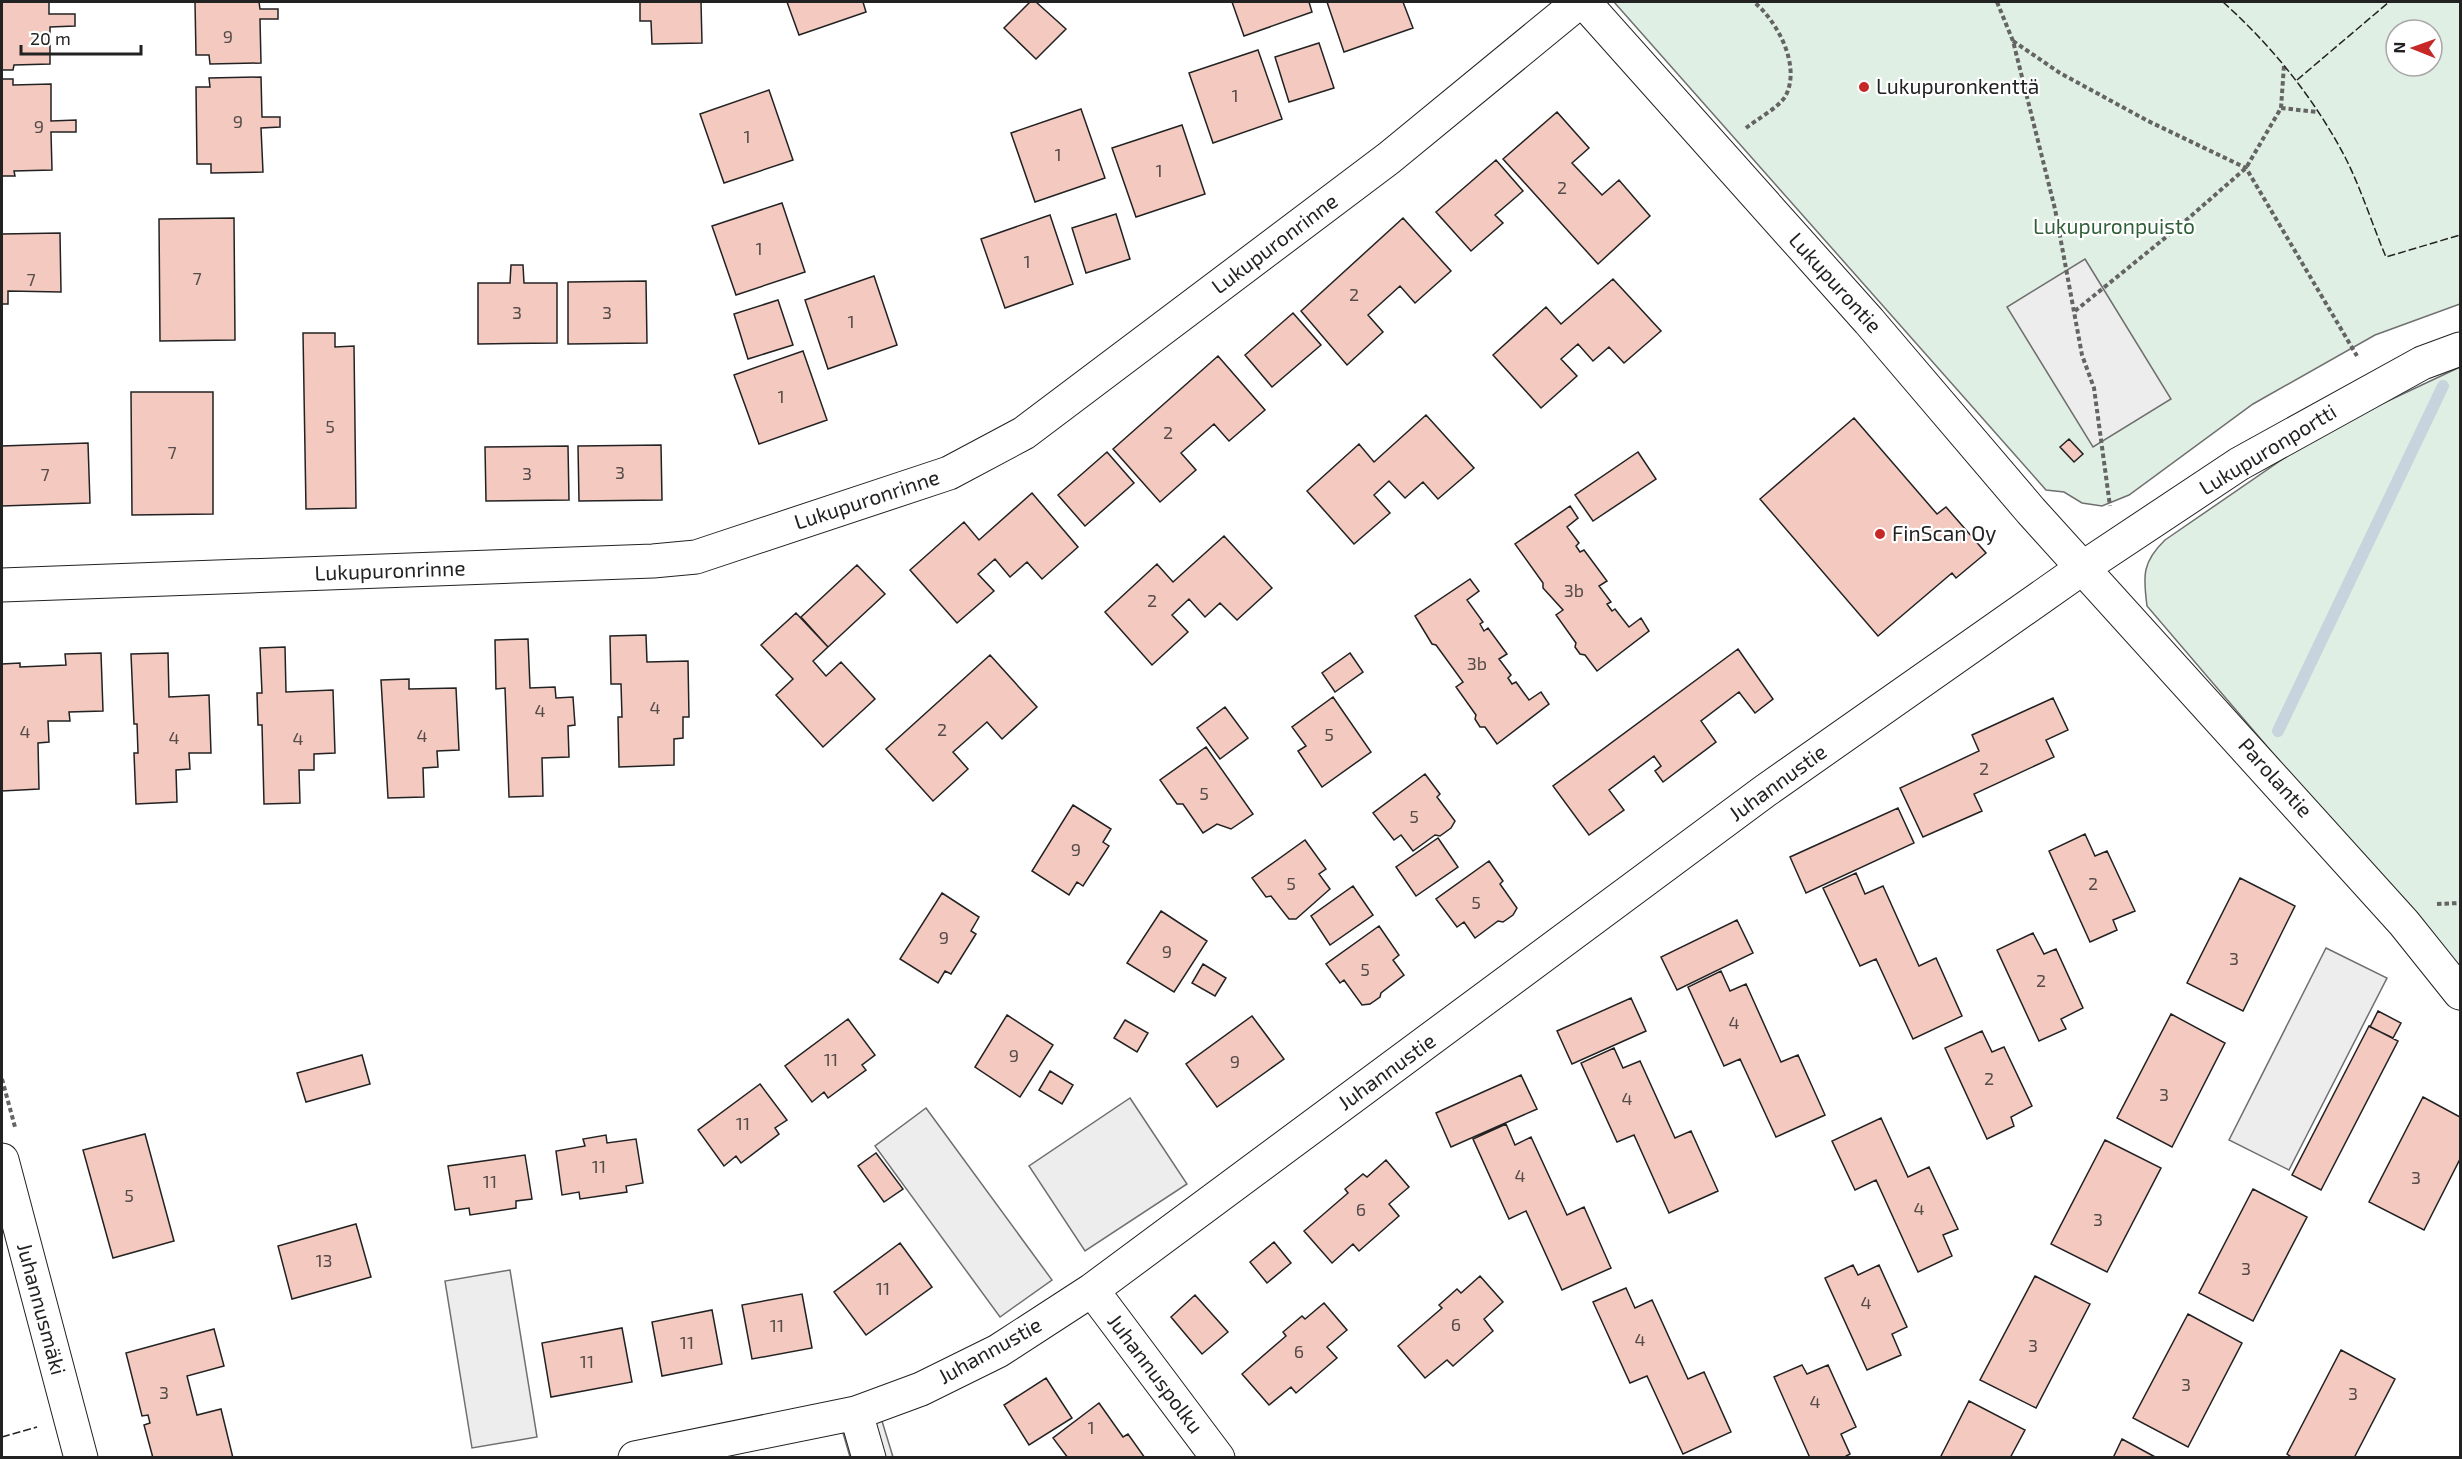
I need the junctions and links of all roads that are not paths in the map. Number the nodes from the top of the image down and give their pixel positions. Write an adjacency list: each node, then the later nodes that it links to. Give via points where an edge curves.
1 (1578, 2): 5 (street, Lukupuronrinne, via 1389,158 1024,433 949,473 696,557)
2 (1584, 2): 4 (street, Lukupurontie)
3 (2460, 348): 4 (street, Lukupuronportti, via 2422,363 2239,464)
4 (2084, 567): 6 (street, Parolantie, via 2404,923); 8 (street, Juhannustie, via 1765,791)
5 (2, 585)
6 (2460, 993)
7 (2, 1160): 10 (street, Juhannusmäki)
8 (1092, 1290): 9 (street, Juhannustie, via 999,1351 921,1389); 13 (street, Juhannuspolku)
9 (856, 1413): 11 (street, Juhannustie); 12 (street)
10 (81, 1458)
11 (635, 1458)
12 (869, 1458)
13 (1218, 1458)

